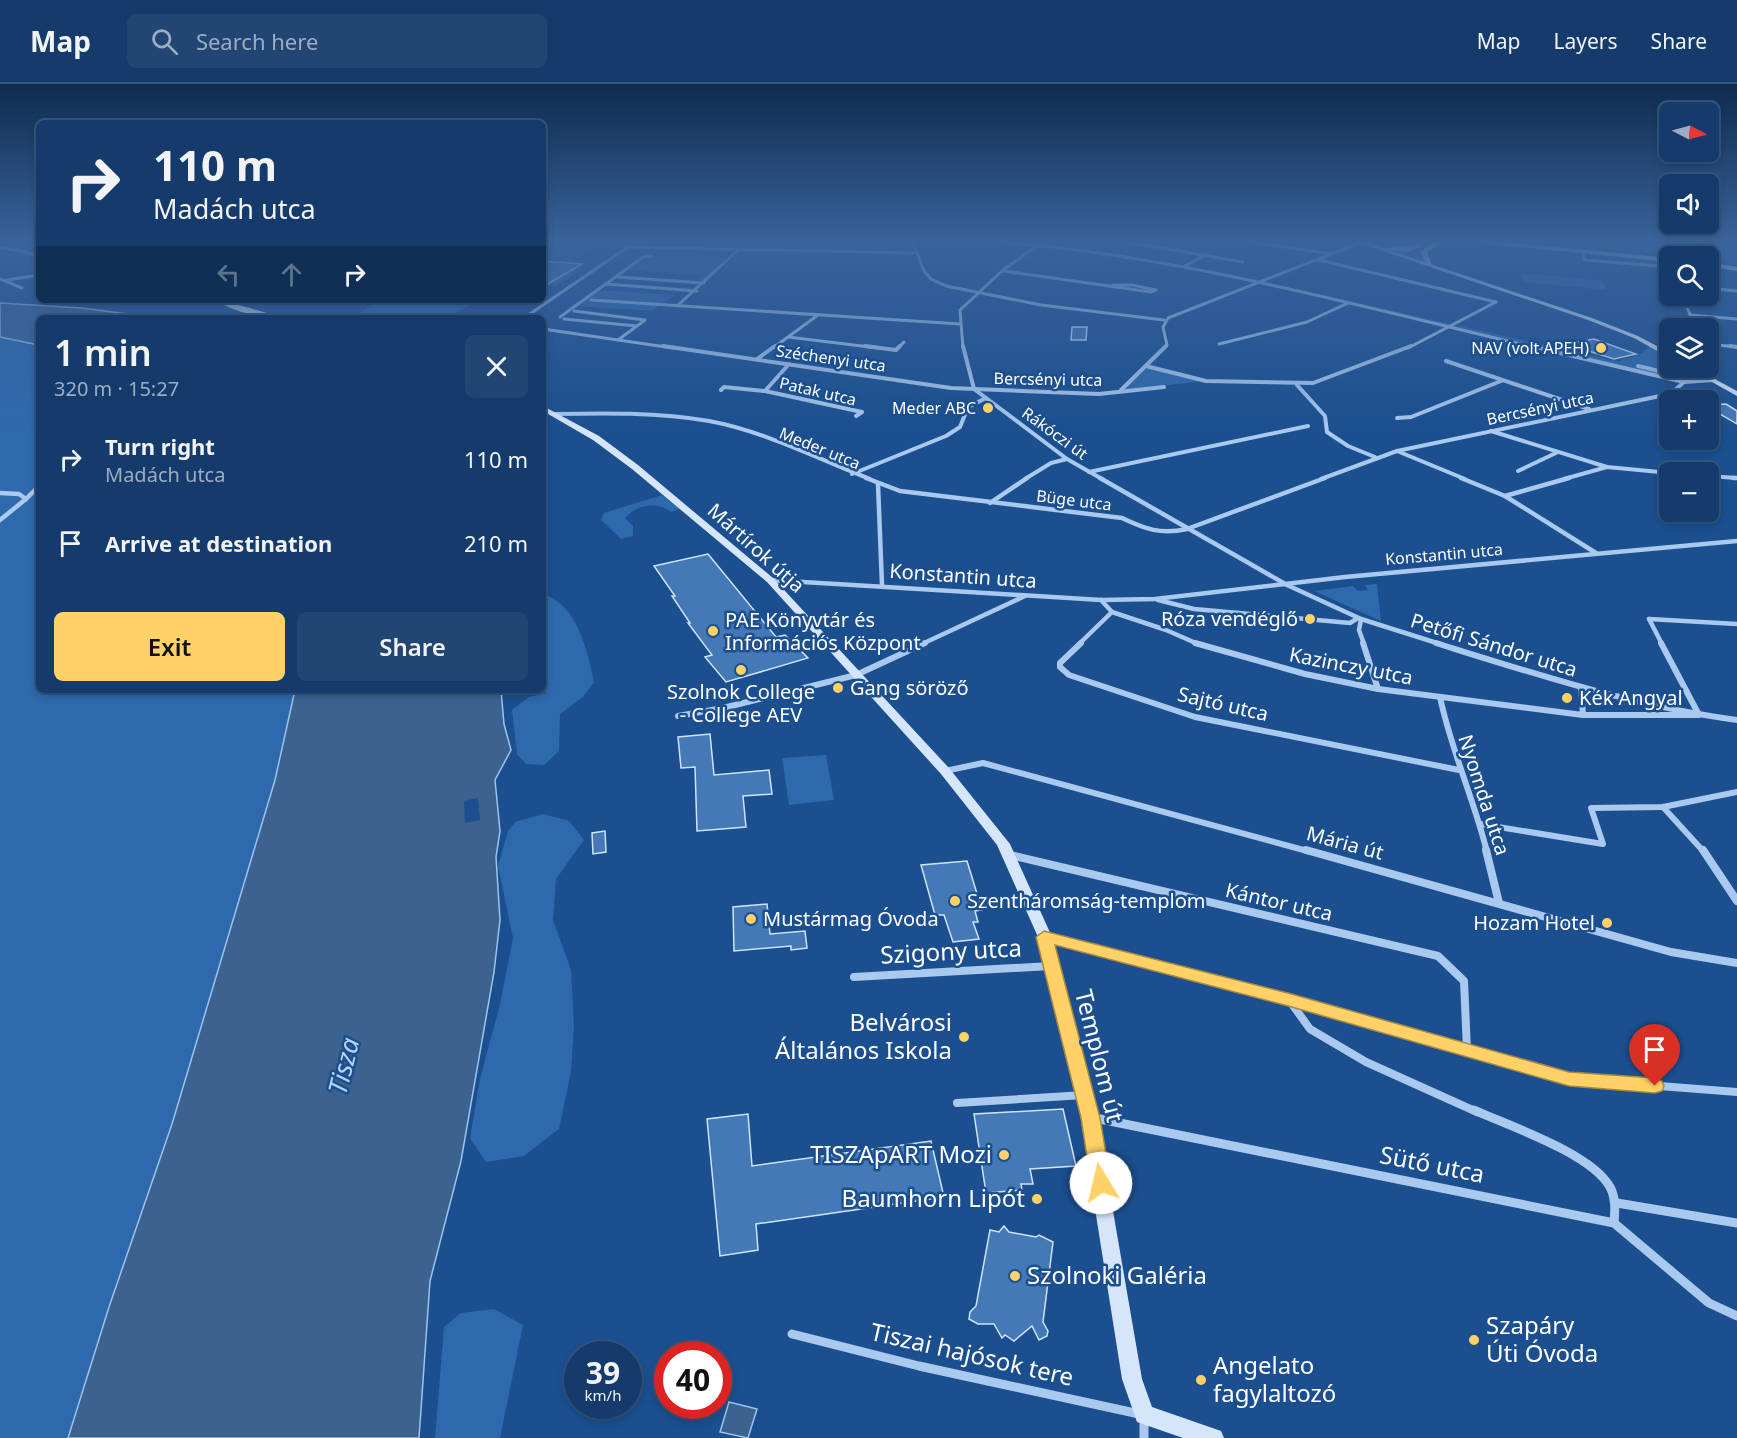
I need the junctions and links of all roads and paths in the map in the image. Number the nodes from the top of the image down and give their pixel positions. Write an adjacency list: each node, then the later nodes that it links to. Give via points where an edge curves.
1 (229, 305): 16 (street)
2 (542, 305): 17 (street)
3 (579, 305): 25 (street, via 562,318)
4 (665, 305): 13 (street)
5 (965, 305): 23 (street, via 960,310)
6 (1057, 305): 21 (street)
7 (1196, 305): 21 (street)
8 (1343, 305): 30 (street, via 1307,322)
9 (1358, 305): 24 (street)
10 (1371, 305): 24 (street)
11 (1490, 305): 24 (street)
12 (1549, 305): 33 (street, via 1617,328)
13 (677, 306): 18 (street)
14 (1686, 306): 19 (street)
15 (574, 311): 25 (street, via 643,318)
16 (264, 315)
17 (528, 315)
18 (819, 315): 23 (street); 27 (street)
19 (1690, 315): 20 (street); 22 (street)
20 (1691, 318)
21 (1164, 320): 37 (street, Bercsényi utca, via 1167,345)
22 (1737, 320)
23 (960, 324): 45 (street, via 964,358)
24 (1452, 325): 40 (street); 43 (street, via 1406,349 1313,384)
25 (637, 326): 28 (street)
26 (546, 329): 28 (street, Széchenyi utca)
27 (788, 337): 29 (street, via 896,350); 34 (street)
28 (618, 340): 34 (street, Széchenyi utca)
29 (904, 342)
30 (1220, 344)
31 (1719, 345): 32 (street)
32 (1737, 347)
33 (1659, 350)
34 (757, 359): 36 (street, Széchenyi utca)
35 (1446, 361): 42 (street)
36 (789, 364): 45 (street, Széchenyi utca); 48 (street, Patak utca)
37 (1146, 366): 43 (street, via 1206,381); 47 (street, Bercsényi utca)
38 (1687, 378): 40 (street, Bercsényi utca)
39 (1710, 378): 41 (street)
40 (1684, 379): 41 (street, Bercsényi utca); 51 (street, Bercsényi utca, via 1674,391 1660,396)
41 (1714, 380): 49 (street)
42 (1502, 381): 51 (street); 55 (street, via 1411,417)
43 (1297, 385): 60 (street, via 1326,416 1327,432)
44 (1164, 387): 47 (street, Bercsényi utca)
45 (974, 389): 47 (street, Bercsényi utca, via 1099,394); 50 (street, Rákóczi út)
46 (721, 390): 48 (street, Patak utca, via 724,387)
47 (1121, 390)
48 (765, 391): 54 (street, Patak utca, via 862,412)
49 (1737, 394)
50 (986, 398): 61 (street, Rákóczi út); 66 (street, via 968,407 960,426 946,436)
51 (1590, 409): 57 (street, Bercsényi utca)
52 (546, 410): 53 (street, Mártírok útja)
53 (552, 414): 66 (street, Meder utca, via 607,413 708,421 740,429); 79 (street, Mártírok útja, via 596,438 627,461)
54 (856, 416)
55 (1397, 418)
56 (1308, 426): 64 (street)
57 (1491, 431): 58 (street, Bercsényi utca); 59 (street)
58 (1397, 451): 60 (street, Bercsényi utca); 72 (street)
59 (1558, 452): 62 (street); 63 (street)
60 (1376, 458): 76 (street, Bercsényi utca)
61 (1067, 459): 64 (street, Rákóczi út); 74 (street, via 1051,463)
62 (1607, 467): 65 (street); 72 (street)
63 (1518, 471)
64 (1089, 472): 76 (street, Rákóczi út)
65 (1659, 472)
66 (852, 474): 69 (street, Meder utca)
67 (1719, 477): 68 (street)
68 (1737, 478)
69 (878, 484): 74 (street, Meder utca, via 900,491); 80 (street)
70 (36, 489): 73 (street)
71 (0, 493): 73 (street, via 19,494)
72 (1505, 496): 78 (street)
73 (26, 499): 75 (street)
74 (990, 503): 76 (street, Büge utca, via 1122,518 1152,533)
75 (0, 520)
76 (1187, 529): 81 (street, Rákóczi út)
77 (1737, 540): 78 (street, Konstantin utca)
78 (1596, 554): 81 (street, Konstantin utca)
79 (770, 580): 80 (street, Konstantin utca); 88 (street, Mártírok útja)
80 (882, 585): 82 (street, Konstantin utca)
81 (1287, 585): 83 (street, Konstantin utca); 86 (street, Petőfi Sándor utca)
82 (1025, 596): 84 (street, Konstantin utca); 88 (street)
83 (1155, 599): 84 (street, Konstantin utca); 86 (street, Konstantin utca, via 1194,609 1350,623)
84 (1101, 600): 85 (street, Kazinczy utca)
85 (1112, 612): 89 (street, Kazinczy utca, via 1204,647); 96 (street, Sajtó utca, via 1060,663 1070,675 1195,717)
86 (1360, 619): 89 (street, via 1359,630); 90 (street, Petőfi Sándor utca)
87 (1737, 624): 93 (street, via 1649,619)
88 (856, 675): 94 (street); 97 (street, Mártírok útja)
89 (1378, 689): 91 (street, Kazinczy utca)
90 (1581, 689): 92 (street); 93 (street, Petőfi Sándor utca)
91 (1440, 697): 92 (street, Kazinczy utca); 96 (street, Nyomda utca)
92 (1583, 715): 93 (street, Petőfi Sándor utca)
93 (1699, 715): 95 (street, Petőfi Sándor utca)
94 (678, 716)
95 (1737, 720)
96 (1459, 770): 100 (street, Nyomda utca)
97 (945, 771): 101 (street, Templom út); 105 (street, Mária út, via 983,763)
98 (1737, 792): 99 (street)
99 (1663, 807): 100 (street, via 1591,808 1604,844); 103 (street, via 1702,849)
100 (1480, 824): 105 (street, Nyomda utca)
101 (1010, 855): 106 (street, Templom út); 111 (street, Kántor utca, via 1438,956 1464,981)
102 (1737, 887): 103 (street)
103 (1729, 889): 104 (street)
104 (1737, 901)
105 (1499, 903): 107 (street, Mária út, via 1671,952)
106 (1044, 937): 108 (street, Templom út); 110 (street)
107 (1737, 963)
108 (1051, 966): 109 (street, Szigony utca); 113 (street, Templom út)
109 (854, 977)
110 (1288, 999): 111 (street); 116 (street, via 1310,1029 1366,1062 1582,1159 1606,1178)
111 (1467, 1050): 112 (street, via 1569,1079)
112 (1737, 1092)
113 (1085, 1095): 114 (street); 115 (street, Templom út)
114 (957, 1103)
115 (1090, 1118): 117 (street, Sütő utca); 121 (street, Templom út, via 1132,1378)
116 (1617, 1203): 117 (street); 118 (street)
117 (1614, 1223): 119 (street, Sütő utca, via 1709,1303)
118 (1737, 1224)
119 (1737, 1316)
120 (792, 1334): 121 (street, Tiszai hajósok tere)
121 (1144, 1415): 122 (street); 123 (street)
122 (1144, 1438)
123 (1214, 1438)

